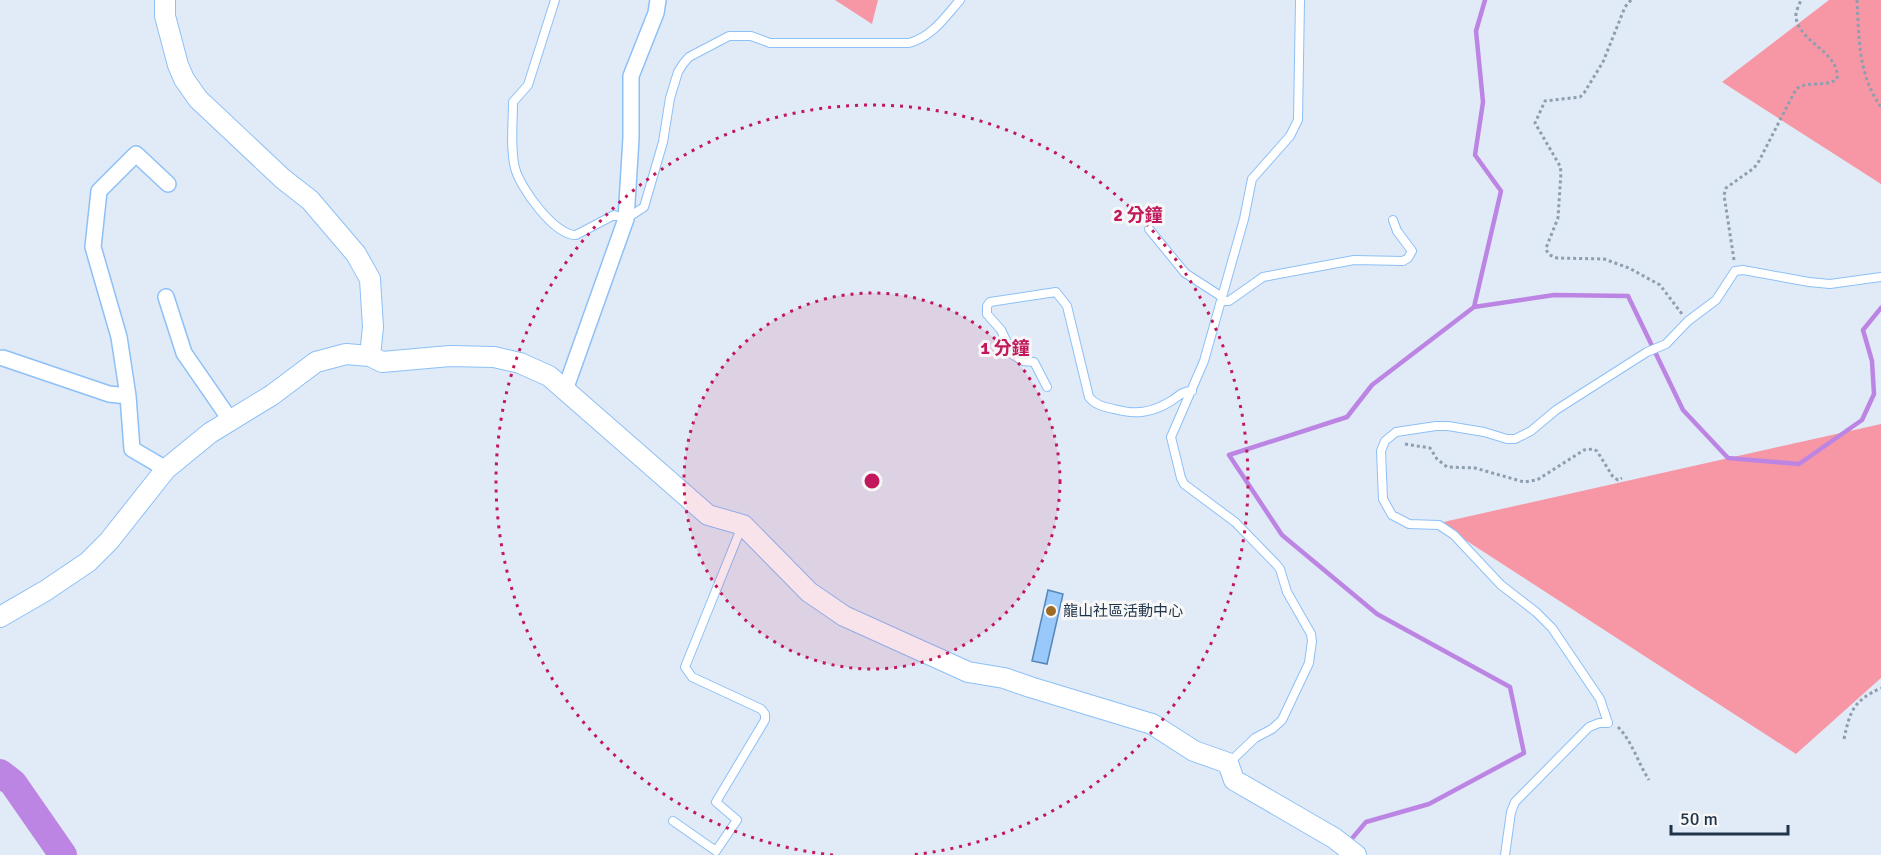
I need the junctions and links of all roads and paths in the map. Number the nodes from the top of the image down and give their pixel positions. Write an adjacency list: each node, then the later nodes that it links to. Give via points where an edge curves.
1 (165, 0): 19 (street, via 165,16 178,65 198,99 310,201 356,254 370,279)
2 (555, 0): 11 (lane, via 528,85 513,102 516,171 527,193 564,233 576,234 614,215)
3 (658, 0): 11 (street, via 631,76)
4 (960, 0): 11 (lane, via 930,33 909,44 767,43 741,35 729,36 689,57 678,72 670,98 647,202)
5 (1300, 0): 17 (lane, via 1298,120 1290,136 1252,179)
6 (1631, 0): 18 (path, via 1584,93 1580,97 1545,101 1535,123 1560,166 1558,218 1546,252 1557,258 1604,259 1629,268 1660,285)
7 (1801, 0): 14 (path, via 1796,14 1798,22 1835,64 1837,79 1796,89 1756,164 1725,191)
8 (1857, 0): 9 (path, via 1861,61 1868,85)
9 (1881, 106)
10 (168, 184): 24 (street, via 136,154 99,191 93,247 119,337)
11 (626, 219): 22 (street)
12 (1393, 220): 17 (lane, via 1412,250 1403,261 1354,260 1263,278 1229,301)
13 (1149, 229): 17 (lane, via 1185,273)
14 (1735, 271): 15 (lane, via 1830,284); 18 (lane, via 1716,300)
15 (1881, 277)
16 (166, 297): 25 (street, via 184,353)
17 (1222, 299): 23 (lane)
18 (1688, 321): 26 (lane, via 1666,344 1647,352 1515,439 1442,426 1396,432)
19 (370, 356): 22 (street, via 382,362 494,357 549,376); 25 (street, via 346,354 316,362)
20 (3, 358): 24 (street, via 109,394)
21 (1047, 387): 23 (lane, via 1034,362 1023,362 1013,355 987,314 990,302 1056,292 1067,306 1089,397 1100,405 1126,413 1146,412 1184,391)
22 (565, 390): 29 (street, via 708,515)
23 (1192, 391): 34 (lane, via 1171,437 1180,478 1235,522 1276,564 1312,641 1309,663 1282,720)
24 (128, 396): 27 (street, via 132,450)
25 (231, 421): 27 (street)
26 (1385, 441): 28 (path, via 1430,448 1447,467 1475,468 1524,482 1537,480 1584,450 1593,449 1613,477); 32 (lane, via 1381,451 1383,499 1392,514 1409,524 1438,525 1447,530 1501,585 1536,612 1552,628 1600,699)
27 (166, 469): 30 (street, via 88,562)
28 (1622, 478)
29 (743, 525): 34 (street, via 809,592 844,616 968,672 1004,678 1152,724 1194,751); 36 (lane, via 685,668 693,677 761,709 765,720 716,802 736,819 716,851)
30 (0, 617)
31 (1881, 688): 33 (path, via 1864,696 1849,715)
32 (1608, 723): 35 (path, via 1626,735); 38 (lane, via 1588,728 1518,797 1511,812)
33 (1844, 739)
34 (1228, 763): 37 (street, via 1234,780)
35 (1649, 780)
36 (673, 821)
37 (1355, 854)
38 (1505, 855)

